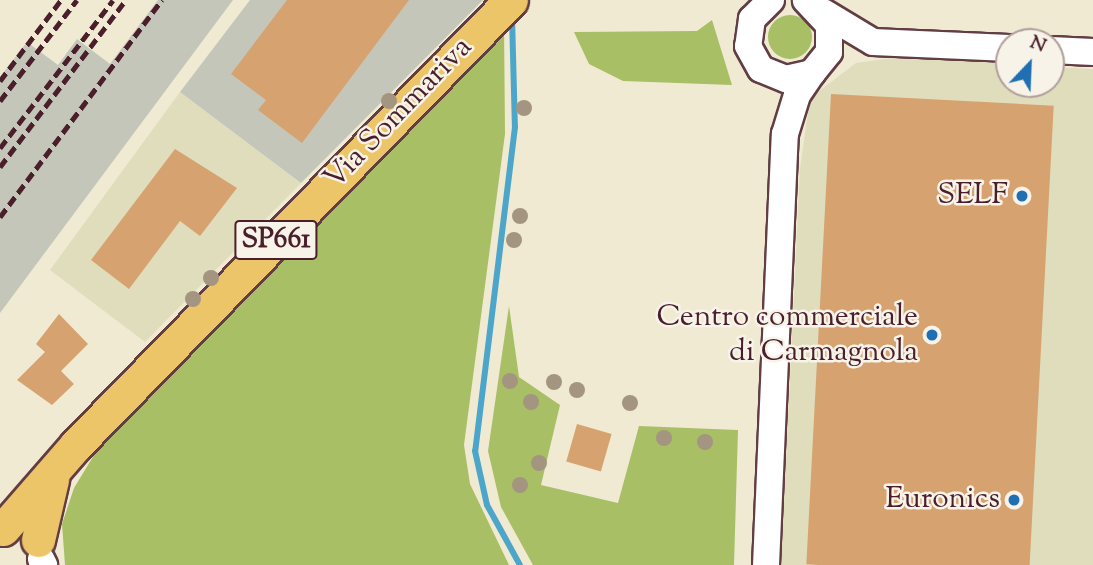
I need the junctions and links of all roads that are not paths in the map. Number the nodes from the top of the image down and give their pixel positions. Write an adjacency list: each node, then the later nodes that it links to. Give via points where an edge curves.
1 (771, 0): 9 (street, via 748,32)
2 (505, 6): 11 (main road, Via Sommariva / SP661)
3 (814, 6): 4 (street); 8 (street, via 831,39)
4 (873, 42): 5 (street); 8 (street)
5 (995, 47)
6 (1065, 50): 7 (street)
7 (1093, 51)
8 (817, 68): 9 (street, via 786,79); 10 (street, via 797,95)
9 (761, 69): 10 (street)
10 (785, 134): 14 (street)
11 (54, 471): 12 (main road, Via Sommariva / SP661); 13 (main road, Via Sommariva / SP661)
12 (2, 530): 13 (main road, Via Sommariva / SP661, via 23,528)
13 (40, 557)
14 (766, 565)

